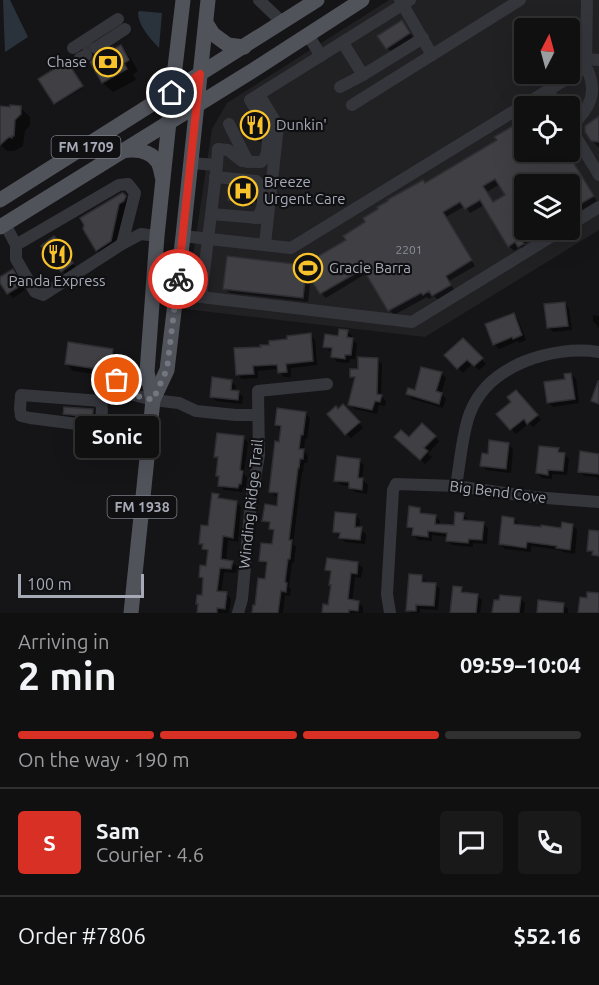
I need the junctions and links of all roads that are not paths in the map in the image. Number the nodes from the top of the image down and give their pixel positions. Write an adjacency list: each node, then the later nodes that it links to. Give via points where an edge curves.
1 (183, 0): 23 (main road, FM 1938)
2 (208, 0): 10 (main road, FM 1938)
3 (260, 0): 9 (street)
4 (317, 0): 9 (main road, FM 1709)
5 (362, 0): 11 (main road, FM 1709)
6 (520, 0): 16 (street)
7 (587, 0): 18 (street)
8 (404, 2): 12 (street); 13 (street)
9 (282, 22): 14 (main road, FM 1709)
10 (206, 23): 14 (main road, via 228,45); 19 (main road, FM 1938)
11 (308, 35): 17 (street); 27 (main road, FM 1709)
12 (421, 35): 13 (street, via 369,63); 16 (street); 20 (street)
13 (346, 41): 17 (street); 20 (street)
14 (244, 47): 19 (main road, FM 1709)
15 (84, 51): 15 (street, via 122,24)
16 (432, 55): 26 (street)
17 (321, 56): 25 (street)
18 (590, 62): 22 (street); 28 (street, via 594,89)
19 (200, 74): 23 (main road, FM 1709); 27 (main road, FM 1938)
20 (363, 75): 21 (street)
21 (340, 87)
22 (548, 90): 24 (street); 49 (street, via 291,248)
23 (172, 93): 29 (main road, FM 1938); 38 (main road, FM 1709)
24 (551, 96)
25 (255, 98): 33 (street, via 269,130 267,152 261,162); 41 (street, via 278,126)
26 (352, 105)
27 (196, 106): 29 (main road, FM 1709); 34 (main road, FM 1938)
28 (580, 118)
29 (169, 122): 32 (main road, FM 1709); 37 (main road, FM 1938)
30 (229, 124): 33 (street)
31 (580, 144): 36 (street)
32 (122, 151): 37 (main road, via 151,155); 43 (main road, FM 1709)
33 (248, 162): 35 (street, via 228,150 218,149)
34 (190, 163): 35 (street); 45 (main road, FM 1938)
35 (216, 171): 40 (street); 41 (street, via 256,182 263,188)
36 (599, 176)
37 (164, 180): 44 (main road, FM 1938)
38 (0, 200)
39 (599, 207): 42 (street)
40 (211, 214): 41 (street); 46 (street)
41 (261, 218): 49 (street)
42 (580, 219)
43 (2, 226): 50 (street)
44 (158, 236): 48 (street, via 141,234); 55 (main road, FM 1938, via 147,372)
45 (183, 236): 46 (street); 51 (main road, FM 1938)
46 (208, 238): 49 (street); 52 (street)
47 (546, 240): 52 (street, via 412,322)
48 (122, 244): 50 (street, via 43,295 35,292 16,259); 50 (street, via 135,193 128,184 119,184)
49 (265, 244)
50 (16, 246)
51 (176, 294): 52 (street); 55 (main road, FM 1938, via 167,369)
52 (201, 297)
53 (599, 352): 58 (street, via 562,351 539,356 497,378 481,393 470,413)
54 (327, 384): 57 (street, Winding Ridge Trail, via 258,392)
55 (153, 400): 56 (street, via 126,393 117,385); 57 (street, via 179,403 196,411); 60 (main road, FM 1938)
56 (101, 401): 56 (street, via 101,419 93,426 21,416 21,395)
57 (258, 415): 61 (street, Winding Ridge Trail, via 259,455)
58 (456, 486): 59 (street, Big Bend Cove); 62 (street, Big Bend Cove, via 396,484 387,594)
59 (599, 502)
60 (131, 613)
61 (238, 613)
62 (390, 613)

